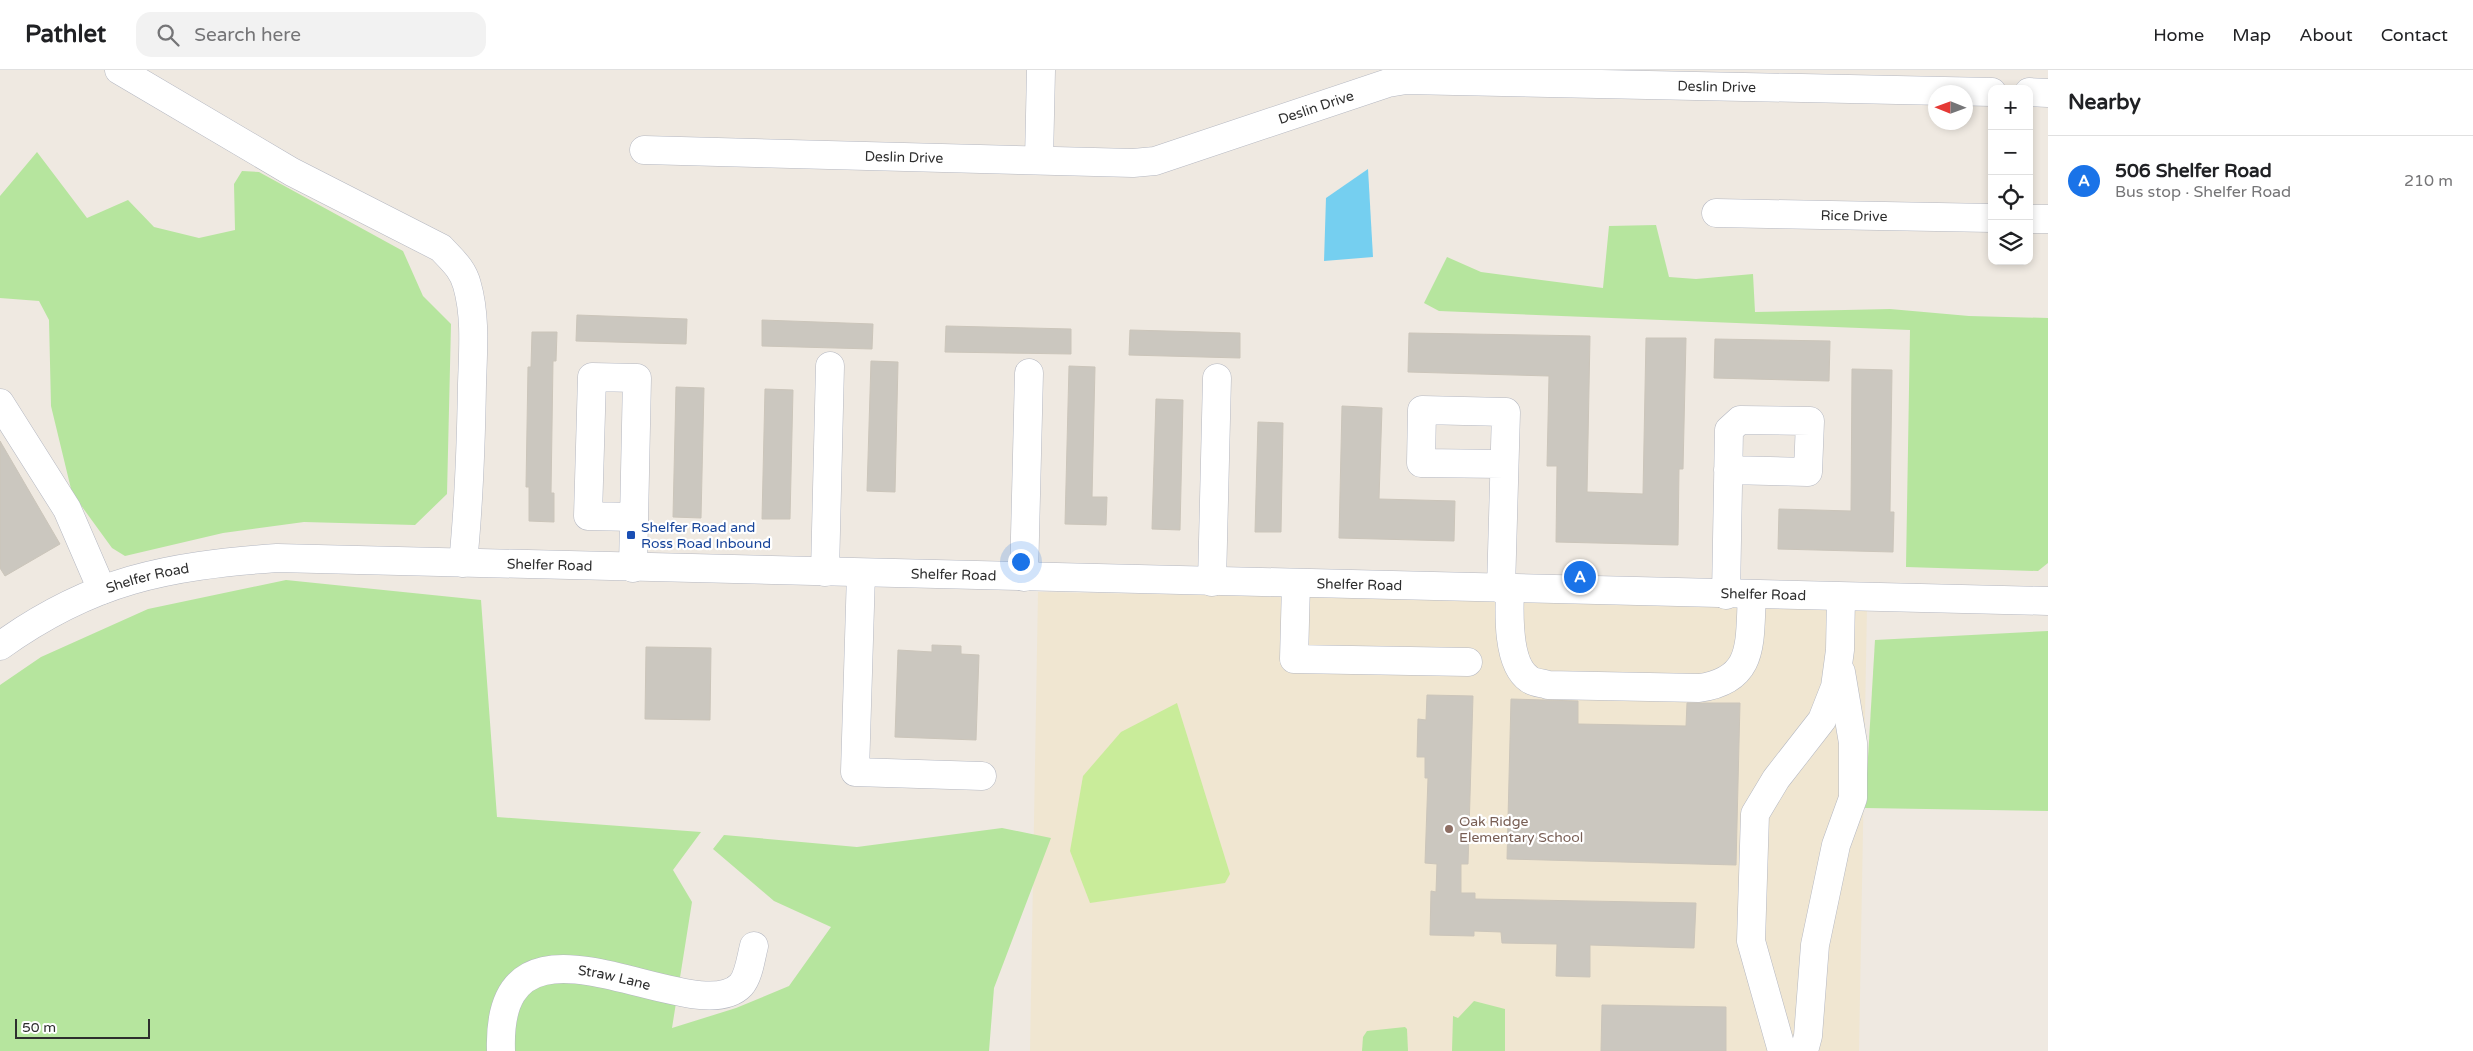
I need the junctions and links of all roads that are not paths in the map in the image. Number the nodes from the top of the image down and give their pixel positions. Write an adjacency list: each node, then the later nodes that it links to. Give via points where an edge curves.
1 (119, 70): 19 (street, via 292,172 441,248 461,268 472,311 473,366 470,488)
2 (1041, 70): 7 (street)
3 (1988, 92): 7 (street, Deslin Drive, via 1406,80 1388,83 1155,161)
4 (2033, 92): 5 (street)
5 (2048, 93)
6 (644, 150): 7 (street, Deslin Drive)
7 (1039, 160)
8 (1716, 213): 9 (street, Rice Drive)
9 (1988, 218)
10 (2033, 219): 11 (street)
11 (2048, 219)
12 (830, 366): 21 (street)
13 (1029, 373): 23 (street)
14 (1217, 378): 24 (street)
15 (0, 403): 27 (street, via 67,509)
16 (1504, 464): 26 (street)
17 (1728, 470): 28 (street)
18 (634, 517): 18 (street, via 637,378 592,377 588,516); 20 (street)
19 (463, 563): 20 (street, Shelfer Road); 27 (street, Shelfer Road, via 277,558 213,563 134,578)
20 (633, 568): 21 (street, Shelfer Road)
21 (825, 572): 22 (street, Shelfer Road)
22 (861, 573): 23 (street, Shelfer Road); 34 (street, via 855,772)
23 (1024, 577): 24 (street, Shelfer Road)
24 (1212, 582): 25 (street, Shelfer Road)
25 (1296, 584): 26 (street, Shelfer Road); 33 (street, via 1294,659)
26 (1505, 589): 28 (street, Shelfer Road); 28 (street, via 1519,668 1530,680 1548,685 1716,686 1732,678 1743,664 1750,640)
27 (102, 590): 31 (street, Shelfer Road, via 49,614)
28 (1739, 595): 29 (street, Shelfer Road)
29 (1841, 597): 30 (street, Shelfer Road); 32 (street)
30 (2048, 601)
31 (0, 646)
32 (1839, 656): 37 (street, via 1835,687 1822,720 1776,779 1755,814 1752,941); 38 (street, via 1853,743 1853,798 1836,845 1815,945)
33 (1468, 662)
34 (982, 776)
35 (754, 946): 36 (street, Straw Lane, via 740,986 712,996 612,975 557,970 541,972 514,990 503,1018)
36 (501, 1051)
37 (1782, 1051)
38 (1804, 1051)

